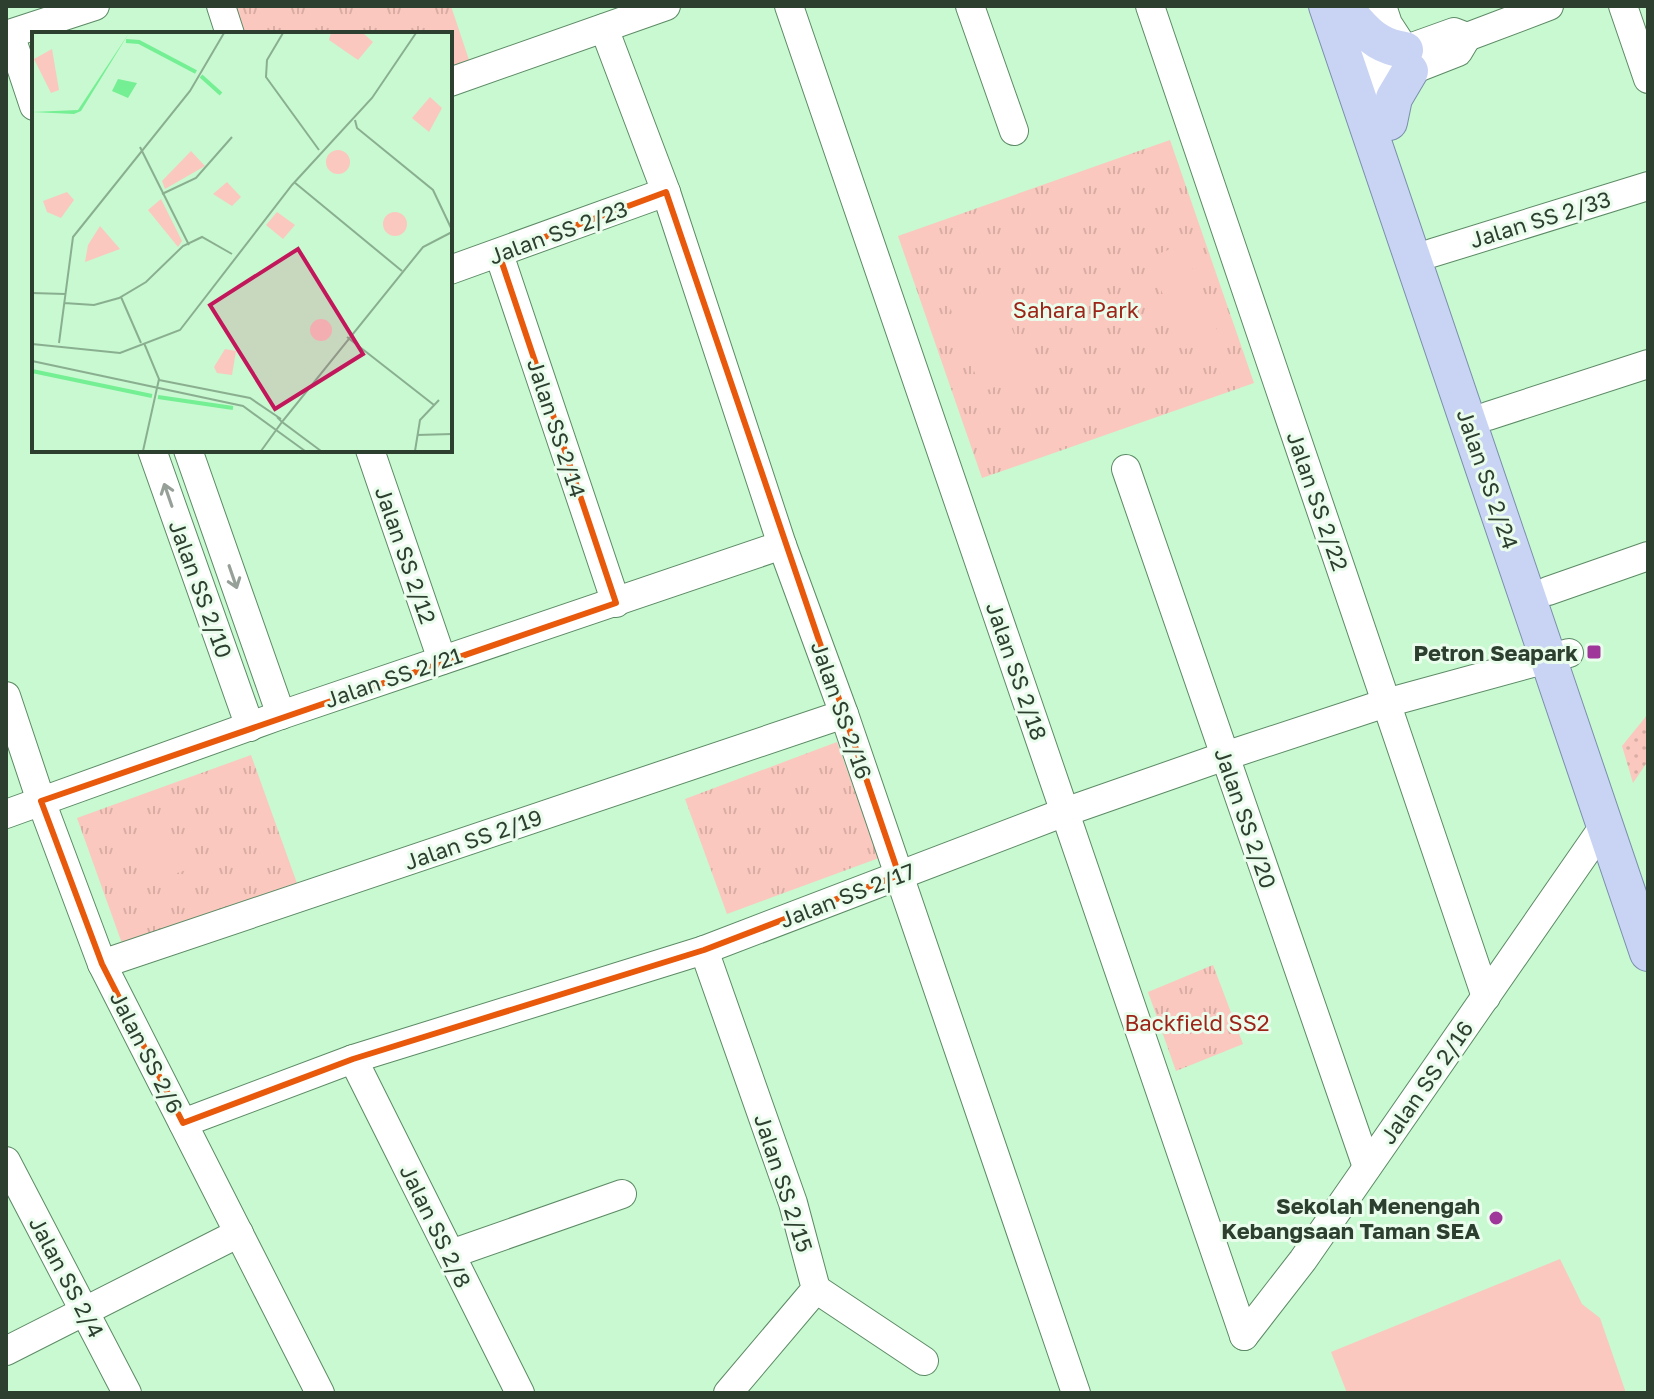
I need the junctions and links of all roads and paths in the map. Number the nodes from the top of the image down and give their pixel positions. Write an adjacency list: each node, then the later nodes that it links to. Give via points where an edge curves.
1 (95, 6): 11 (street)
2 (221, 6): 12 (street)
3 (666, 6): 10 (street)
4 (789, 6): 45 (street, Jalan SS 2/18)
5 (970, 6): 20 (street)
6 (1150, 6): 39 (street, Jalan SS 2/22)
7 (1549, 6): 14 (street, via 1467,37 1454,32)
8 (1623, 6): 16 (street)
9 (1355, 10): 14 (main road, via 1374,39); 15 (main road, Jalan SS 2/24)
10 (604, 28): 17 (street); 22 (street, Jalan SS 2/16)
11 (42, 29): 13 (street)
12 (229, 32)
13 (8, 34): 18 (street)
14 (1407, 60): 15 (street); 19 (main road)
15 (1363, 77): 19 (main road, Jalan SS 2/24); 36 (main road, Jalan SS 2/24)
16 (1648, 79)
17 (452, 81)
18 (32, 100)
19 (1389, 122): 23 (main road, Jalan SS 2/24)
20 (1014, 131)
21 (1648, 186): 23 (street, Jalan SS 2/33)
22 (666, 192): 24 (street, Jalan SS 2/23); 32 (street, Jalan SS 2/16)
23 (1432, 253): 27 (main road, Jalan SS 2/24)
24 (499, 254): 25 (street, Jalan SS 2/23); 35 (street, Jalan SS 2/14)
25 (452, 269)
26 (1648, 364): 27 (street)
27 (1488, 416): 34 (main road, Jalan SS 2/24)
28 (153, 452): 42 (street, Jalan SS 2/10, one-way to 28)
29 (189, 452): 41 (street, Jalan SS 2/10, one-way to 41)
30 (371, 452): 37 (street, Jalan SS 2/12)
31 (1126, 469): 43 (street, Jalan SS 2/20)
32 (782, 545): 35 (street, Jalan SS 2/21); 40 (street, Jalan SS 2/16)
33 (1648, 556): 34 (street)
34 (1548, 591): 36 (main road, Jalan SS 2/24)
35 (616, 603): 37 (street, Jalan SS 2/21)
36 (1552, 647): 39 (street, Jalan SS 2/17, via 1511,667); 47 (main road, Jalan SS 2/24); 49 (main road, Jalan SS 2/24)
37 (442, 660): 41 (street, Jalan SS 2/21)
38 (6, 696): 44 (street, Jalan SS 2/6)
39 (1386, 703): 43 (street, Jalan SS 2/17); 53 (street, Jalan SS 2/22)
40 (844, 714): 48 (street, Jalan SS 2/16); 52 (street, Jalan SS 2/19)
41 (281, 715): 42 (street, Jalan SS 2/21)
42 (250, 727): 44 (street, Jalan SS 2/21)
43 (1225, 756): 45 (street, Jalan SS 2/17); 57 (street, Jalan SS 2/20)
44 (41, 801): 46 (street, Jalan SS 2/21); 52 (street, Jalan SS 2/6)
45 (1065, 812): 48 (street, Jalan SS 2/17); 63 (street, Jalan SS 2/18)
46 (6, 814)
47 (1604, 826): 51 (main road, Jalan SS 2/24); 53 (street, Jalan SS 2/16)
48 (899, 875): 50 (street, Jalan SS 2/17); 70 (street, Jalan SS 2/16)
49 (1648, 881)
50 (704, 950): 54 (street, Jalan SS 2/17); 61 (street, Jalan SS 2/15, via 793,1203)
51 (1648, 953)
52 (102, 964): 55 (street, Jalan SS 2/6)
53 (1486, 997): 57 (street, Jalan SS 2/16)
54 (353, 1059): 55 (street, Jalan SS 2/17); 60 (street, Jalan SS 2/8)
55 (183, 1123): 59 (street, Jalan SS 2/6)
56 (6, 1161): 62 (street, Jalan SS 2/4)
57 (1367, 1167): 63 (street, Jalan SS 2/16)
58 (622, 1194): 60 (street)
59 (239, 1233): 62 (street); 67 (street, Jalan SS 2/6)
60 (451, 1254): 68 (street, Jalan SS 2/8)
61 (816, 1289): 65 (street); 69 (street)
62 (84, 1309): 64 (street); 66 (street, Jalan SS 2/4)
63 (1244, 1336)
64 (6, 1351)
65 (924, 1361)
66 (127, 1393)
67 (320, 1393)
68 (520, 1393)
69 (728, 1393)
70 (1076, 1393)

